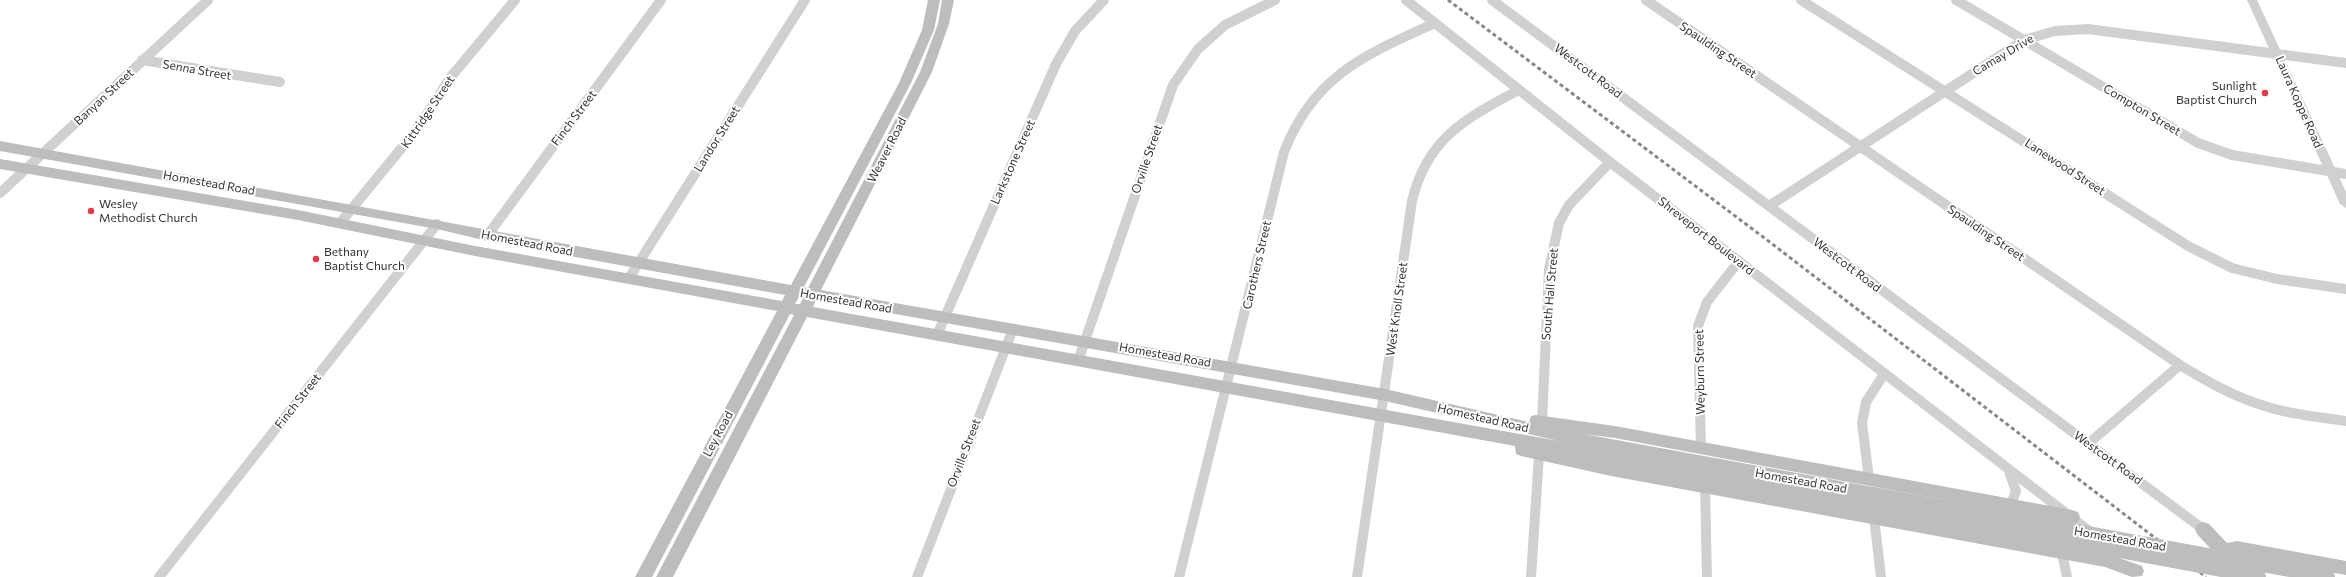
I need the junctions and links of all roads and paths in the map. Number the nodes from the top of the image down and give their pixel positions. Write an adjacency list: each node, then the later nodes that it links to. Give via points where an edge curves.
1 (208, 0): 18 (street, Banyan Street)
2 (515, 0): 39 (street, Kittridge Street, via 450,78 418,128)
3 (661, 0): 43 (street, Finch Street)
4 (805, 0): 46 (street, Landor Street)
5 (934, 0): 23 (main road, Weaver Road, via 928,30)
6 (1104, 0): 53 (street, Larkstone Street, via 1075,31 1056,64)
7 (1275, 0): 56 (street, Orville Street, via 1225,25 1198,49 1173,85)
8 (1406, 0): 15 (street, Shreveport Boulevard)
9 (1492, 0): 38 (street, Westcott Road)
10 (1646, 0): 26 (street, Spaulding Street)
11 (1801, 0): 22 (street, Lanewood Street)
12 (1956, 0): 16 (street, Compton Street)
13 (2252, 0): 17 (street, Laura Koppe Road)
14 (949, 2): 24 (main road, Weaver Road, via 942,31)
15 (1436, 23): 21 (street, Shreveport Boulevard); 60 (street, Carothers Street, via 1378,50 1336,76 1308,105 1296,124 1284,152)
16 (2024, 40): 17 (street, Camay Drive, via 2042,32 2061,28 2088,29); 22 (street, Camay Drive); 31 (street, Compton Street, via 2198,143 2232,155)
17 (2277, 54): 19 (street, Camay Drive); 31 (street, Laura Koppe Road)
18 (142, 60): 20 (street, Senna Street, via 252,80); 27 (street, Banyan Street)
19 (2346, 63)
20 (280, 82)
21 (1519, 90): 28 (street, Shreveport Boulevard); 63 (street, West Knoll Street, via 1477,112 1446,135 1432,152 1418,177 1412,201)
22 (1945, 91): 26 (street, Camay Drive); 48 (street, Lanewood Street, via 2188,246 2232,268 2277,279)
23 (892, 108): 24 (main road); 49 (main road, Weaver Road)
24 (906, 111): 50 (main road, Weaver Road)
25 (0, 146): 27 (main road, Homestead Road)
26 (1860, 147): 38 (street, Camay Drive); 59 (street, Spaulding Street)
27 (43, 154): 30 (street, Banyan Street); 33 (main road, Homestead Road)
28 (1610, 162): 45 (street, Shreveport Boulevard); 67 (street, South Hall Street, via 1569,206 1559,223 1550,269)
29 (0, 164): 30 (main road, Homestead Road)
30 (26, 169): 34 (main road, Homestead Road); 35 (street, Banyan Street)
31 (2330, 172): 32 (street, Compton Street); 37 (street, Laura Koppe Road)
32 (2346, 174)
33 (171, 176): 34 (main road); 36 (main road, Homestead Road)
34 (156, 191): 40 (main road, Homestead Road)
35 (0, 193)
36 (275, 194): 39 (main road, Homestead Road); 40 (main road)
37 (2346, 204)
38 (1769, 206): 69 (street, Westcott Road, via 2030,403)
39 (352, 208): 41 (street, Kittridge Street); 42 (main road, Homestead Road)
40 (262, 209): 41 (main road, Homestead Road)
41 (340, 223): 44 (main road, Homestead Road)
42 (437, 224): 43 (main road, Homestead Road); 44 (street, Finch Street)
43 (486, 236): 46 (main road, Homestead Road)
44 (426, 239): 47 (main road, Homestead Road, via 475,251); 85 (street, Finch Street)
45 (1739, 261): 61 (street, Shreveport Boulevard); 70 (street, Weyburn Street, via 1707,302 1698,326)
46 (638, 264): 47 (street, Landor Street); 49 (main road, Homestead Road)
47 (629, 278): 51 (main road, Homestead Road)
48 (2346, 289)
49 (795, 292): 50 (main road, Homestead Road); 51 (main road, Ley Road)
50 (813, 295): 52 (main road, Ley Road); 53 (main road, Homestead Road)
51 (786, 307): 52 (main road, Homestead Road); 73 (main road, Ley Road)
52 (804, 310): 55 (main road, Homestead Road); 75 (main road, Ley Road)
53 (945, 318): 54 (main road, Homestead Road); 55 (street, Larkstone Street)
54 (1013, 329): 56 (main road, Homestead Road); 57 (street, Orville Street)
55 (937, 335): 57 (main road, Homestead Road)
56 (1087, 341): 58 (street, Orville Street); 60 (main road, Homestead Road)
57 (1005, 347): 58 (main road, Homestead Road); 88 (street, Orville Street)
58 (1078, 361): 62 (main road, Homestead Road)
59 (2180, 365): 66 (street, Spaulding Street, via 2210,383 2258,404); 69 (street)
60 (1232, 367): 62 (street, Carothers Street); 63 (main road, Homestead Road)
61 (1884, 374): 72 (street, Shreveport Boulevard); 76 (street, via 1866,402 1862,423)
62 (1226, 389): 65 (main road, Homestead Road); 89 (street, Carothers Street)
63 (1385, 395): 64 (main road, Homestead Road); 65 (street, West Knoll Street)
64 (1462, 413): 67 (main road); 76 (main road, Homestead Road, via 1590,442)
65 (1381, 417): 68 (main road, Homestead Road); 90 (street, West Knoll Street)
66 (2346, 421)
67 (1542, 422): 70 (main road)
68 (1459, 432): 71 (main road); 76 (main road, Homestead Road)
69 (2089, 443): 79 (street, Westcott Road)
70 (1701, 448): 76 (main road)
71 (1539, 454): 74 (main road); 91 (street)
72 (2008, 470): 77 (street, Shreveport Boulevard, via 2015,481 2016,493 2012,502); 78 (street, Shreveport Boulevard)
73 (693, 482): 75 (main road); 86 (main road, Ley Road)
74 (1705, 487): 76 (main road); 92 (street)
75 (711, 488): 87 (main road, Ley Road)
76 (1872, 499): 77 (main road); 81 (main road); 93 (street); 96 (main road, Homestead Road, bridge); 97 (main road, Homestead Road, bridge)
77 (2006, 504): 78 (main road)
78 (2072, 517): 82 (street, Shreveport Boulevard)
79 (2203, 529): 80 (main road)
80 (2232, 551): 83 (main road); 95 (main road)
81 (2062, 553): 82 (main road); 94 (street)
82 (2109, 556): 84 (main road)
83 (2346, 568)
84 (2140, 574)
85 (159, 577)
86 (643, 577)
87 (664, 577)
88 (917, 577)
89 (1179, 577)
90 (1357, 577)
91 (1531, 577)
92 (1707, 577)
93 (1882, 577)
94 (2067, 577)
95 (2252, 577)
96 (2259, 577)
97 (2328, 577)

